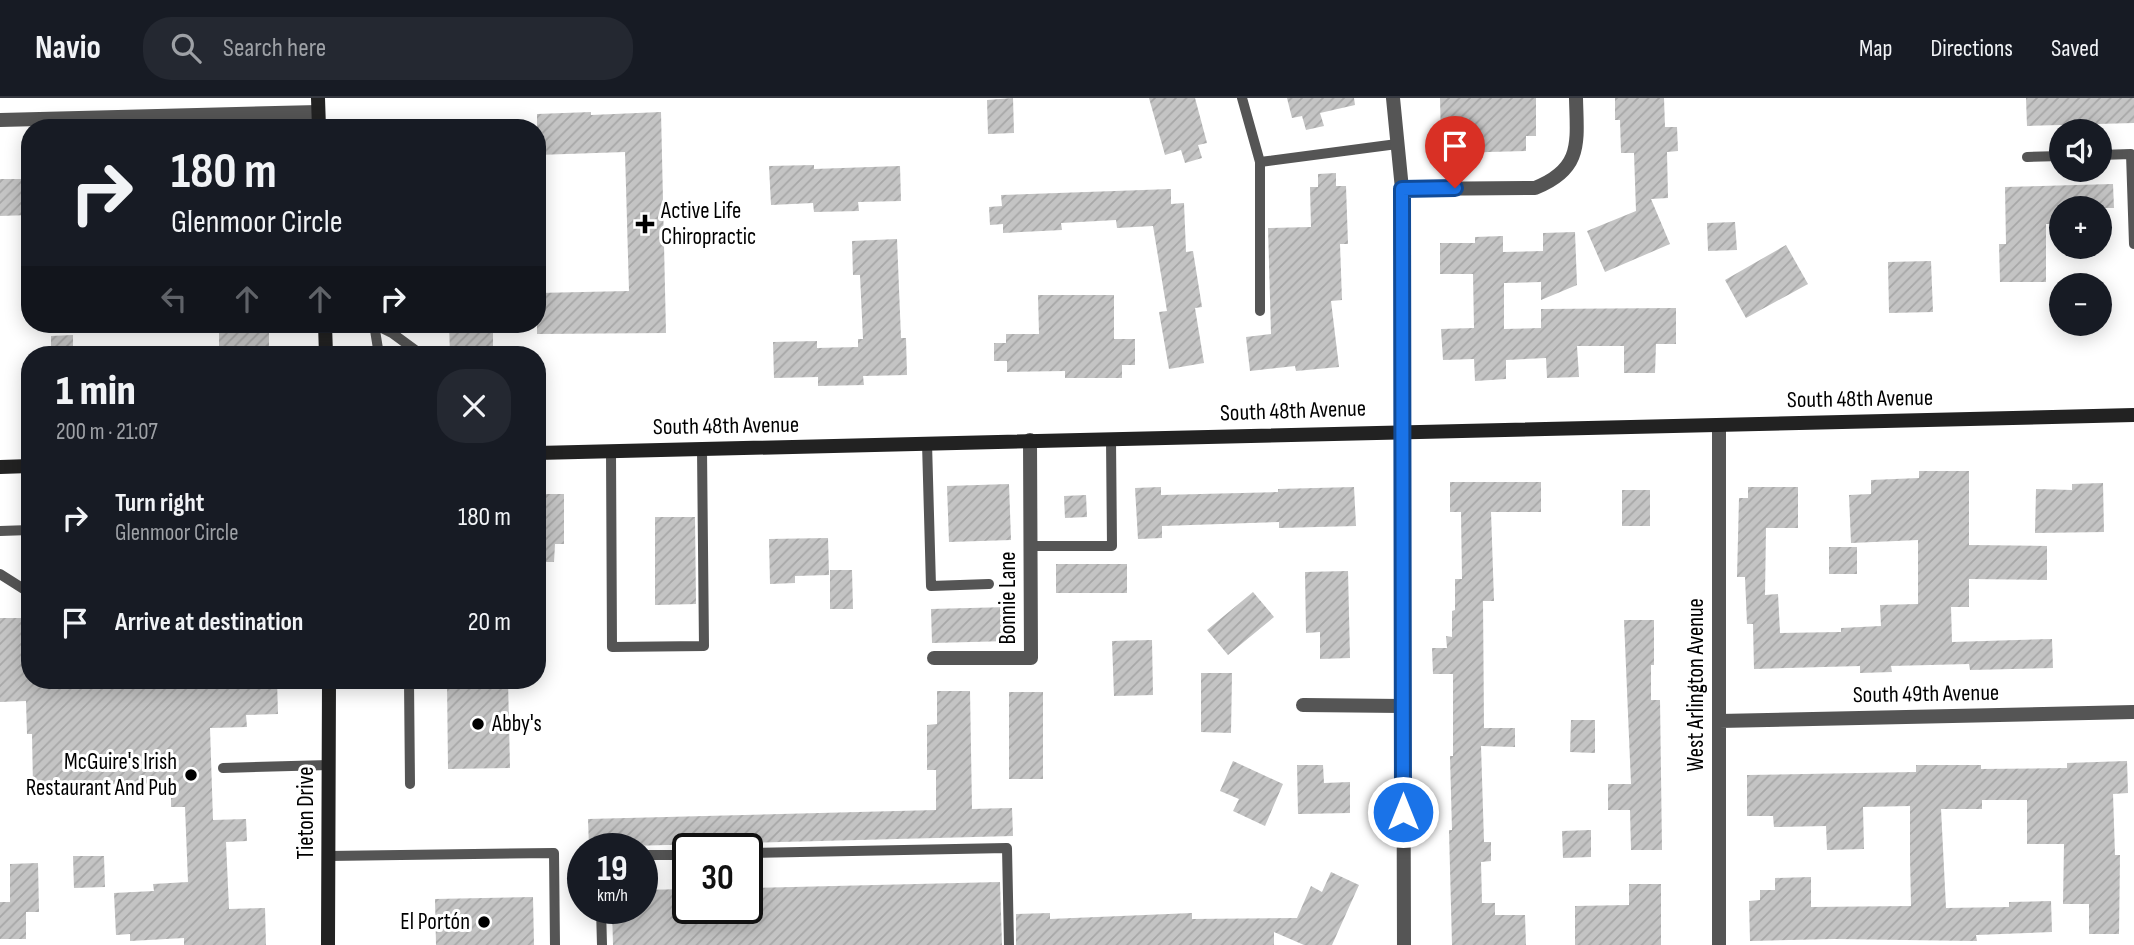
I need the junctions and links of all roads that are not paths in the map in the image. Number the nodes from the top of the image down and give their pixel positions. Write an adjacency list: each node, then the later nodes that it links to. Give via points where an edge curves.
1 (1242, 98): 12 (lane)
2 (1393, 98): 8 (street)
3 (1576, 98): 13 (street, via 1574,156 1554,180 1535,188)
4 (318, 105): 6 (street)
5 (21, 119): 7 (street)
6 (21, 119)
7 (0, 120)
8 (1397, 144): 12 (lane); 13 (street)
9 (2112, 155): 14 (lane, via 2131,154)
10 (2049, 156): 11 (lane)
11 (2027, 157)
12 (1260, 162): 15 (lane)
13 (1402, 189): 20 (street)
14 (2134, 244)
15 (1260, 311)
16 (392, 333): 17 (lane)
17 (410, 346)
18 (2134, 415): 19 (street, South 48th Avenue)
19 (1719, 425): 20 (street, South 48th Avenue); 41 (street, West Arlington Avenue)
20 (1403, 431): 21 (street, South 48th Avenue); 39 (street)
21 (1111, 439): 22 (street, South 48th Avenue); 31 (lane, via 1112,546)
22 (1030, 440): 23 (street, South 48th Avenue); 31 (street, Bonnie Lane)
23 (927, 443): 24 (street, South 48th Avenue); 33 (lane, via 931,586)
24 (702, 449): 25 (street, South 48th Avenue); 25 (lane, via 704,646 612,647)
25 (611, 451): 26 (street, South 48th Avenue)
26 (546, 453)
27 (21, 466): 28 (street)
28 (0, 467)
29 (21, 530): 30 (lane)
30 (0, 531)
31 (1031, 546): 35 (street, Bonnie Lane, via 1031,658)
32 (0, 574): 34 (lane)
33 (989, 584)
34 (21, 587)
35 (934, 658)
36 (329, 689): 42 (street, Tieton Drive)
37 (409, 689): 44 (lane)
38 (1303, 705): 39 (street)
39 (1402, 706): 52 (street)
40 (2134, 712): 41 (street, South 49th Avenue)
41 (1719, 721): 53 (street, West Arlington Avenue)
42 (329, 765): 43 (lane); 46 (street, Tieton Drive)
43 (223, 768)
44 (410, 784)
45 (763, 853): 51 (lane, via 1007,848)
46 (328, 856): 48 (street, Tieton Drive); 49 (lane, via 554,853)
47 (601, 924): 50 (lane)
48 (328, 945)
49 (555, 945)
50 (602, 945)
51 (1009, 945)
52 (1404, 945)
53 (1719, 945)

